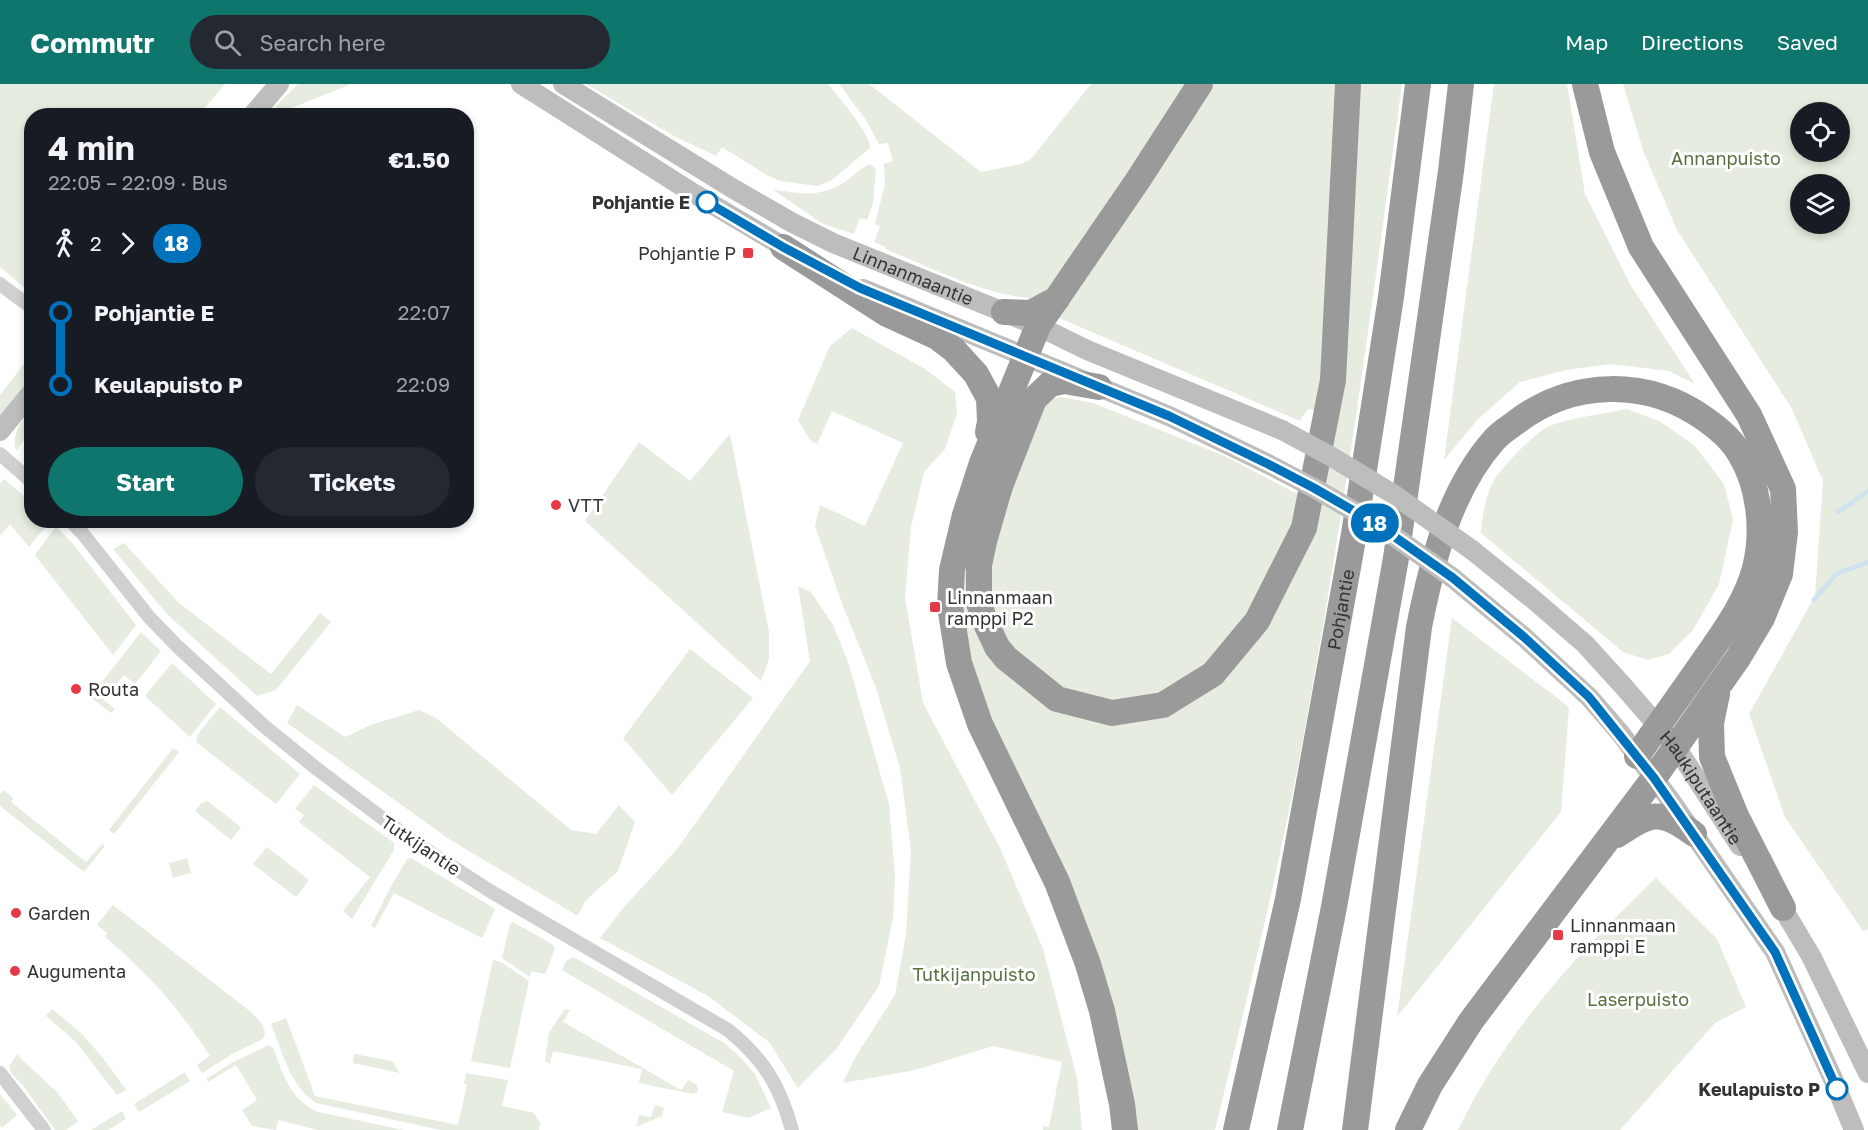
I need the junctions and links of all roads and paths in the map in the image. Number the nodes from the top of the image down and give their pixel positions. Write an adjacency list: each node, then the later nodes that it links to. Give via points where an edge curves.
1 (279, 84): 9 (main road)
2 (521, 84): 10 (main road, Linnanmaantie)
3 (563, 84): 14 (main road, Linnanmaantie, via 791,222)
4 (1200, 84): 12 (highway)
5 (1348, 84): 17 (highway, via 1333,380 1304,528 1257,621 1213,674 1163,705 1112,713 1057,699 1005,658 979,603 979,565 984,541 999,486 1034,399 1050,384 1064,381)
6 (1418, 84): 39 (highway, Pohjantie, via 1391,297 1348,569 1288,899)
7 (1461, 84): 40 (highway, via 1396,558)
8 (1585, 84): 26 (highway, via 1602,152 1641,248 1749,415 1783,489 1785,532 1780,574 1762,618)
9 (259, 108)
10 (783, 247): 16 (main road, Linnanmaantie, via 860,288); 22 (highway, via 887,314 937,338 967,364 989,398 990,422)
11 (0, 284): 13 (street)
12 (1058, 299): 14 (highway, via 1031,313); 15 (highway)
13 (24, 302)
14 (1004, 312): 15 (main road, Linnanmaantie)
15 (1038, 326): 16 (highway); 19 (main road, Linnanmaantie)
16 (1025, 357): 17 (main road, Linnanmaantie); 22 (highway)
17 (1099, 387): 23 (main road, Linnanmaantie)
18 (24, 402): 20 (main road)
19 (1282, 430): 27 (main road, Haukiputaantie, bridge, via 1393,494 1472,550 1585,644)
20 (0, 431)
21 (0, 454): 24 (street)
22 (982, 463): 38 (highway, via 952,570 950,606 959,663 980,724 1057,882 1088,964 1102,1011)
23 (1268, 464): 29 (main road, Haukiputaantie, bridge, via 1378,525 1453,578 1589,697)
24 (24, 475)
25 (77, 528): 37 (street, Tutkijantie, via 177,646 317,769 410,839 490,891 728,1030 747,1045 764,1064)
26 (1718, 687): 28 (highway); 33 (highway, via 1711,723 1712,757 1736,816)
27 (1658, 726): 28 (main road, Haukiputaantie); 29 (highway); 41 (highway, via 1744,597 1755,568 1761,528 1754,485 1740,454 1720,430 1667,398 1611,388 1565,396 1528,412 1496,438 1470,471 1428,581)
28 (1676, 747): 30 (highway); 33 (main road, Haukiputaantie)
29 (1637, 756): 30 (main road, Haukiputaantie)
30 (1654, 778): 31 (main road, Haukiputaantie); 32 (highway)
31 (1694, 834): 32 (highway, via 1679,822 1650,817); 43 (main road, Haukiputaantie, via 1775,952)
32 (1604, 844): 42 (highway, via 1471,1021 1430,1085)
33 (1783, 908): 35 (main road, Haukiputaantie)
34 (0, 1073): 36 (street)
35 (1868, 1073)
36 (44, 1130)
37 (792, 1130)
38 (1125, 1130)
39 (1236, 1130)
40 (1290, 1130)
41 (1355, 1130)
42 (1408, 1130)
43 (1854, 1130)

